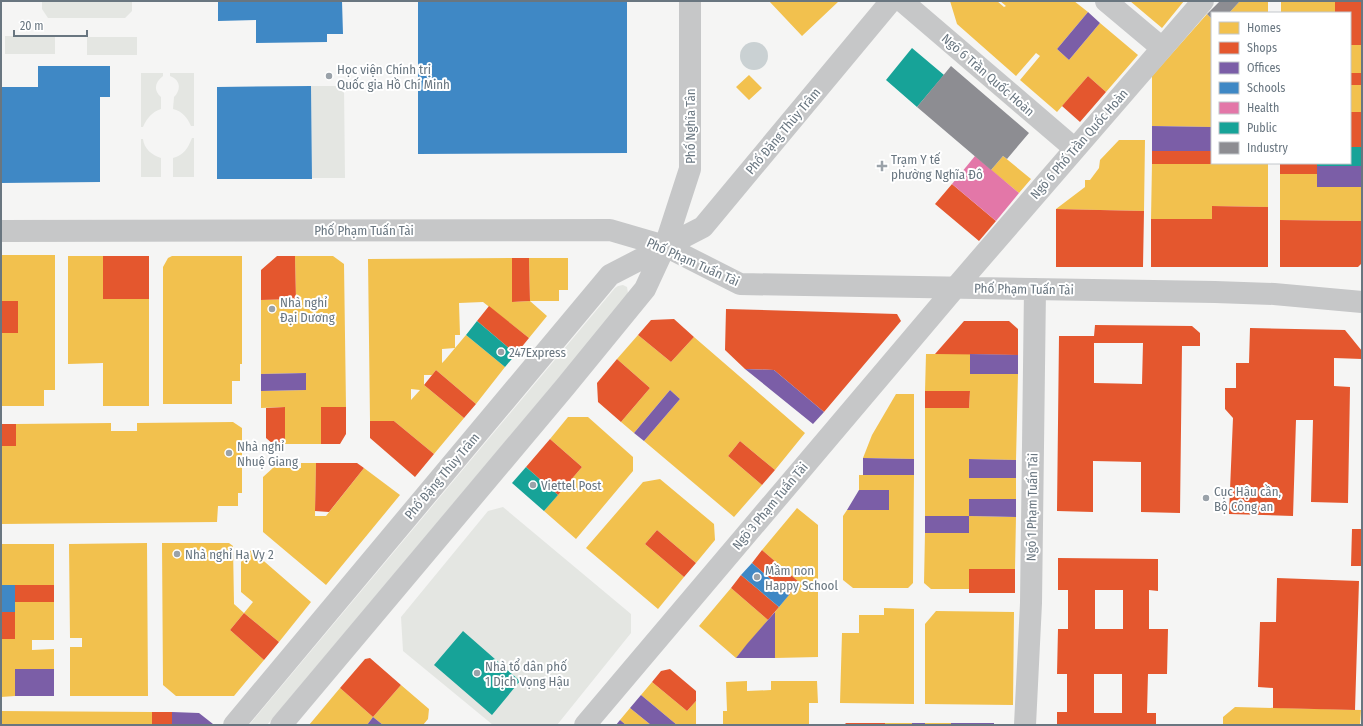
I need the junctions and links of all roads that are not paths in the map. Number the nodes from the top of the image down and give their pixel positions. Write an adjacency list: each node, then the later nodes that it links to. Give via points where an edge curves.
1 (690, 1): 9 (street, Phố Nghĩa Tân, via 690,169)
2 (891, 1): 9 (street, Phố Đặng Thùy Trâm, via 703,227)
3 (902, 1): 7 (street, Ngõ 6 Trần Quốc Hoàn)
4 (1106, 1): 6 (street)
5 (1202, 1): 6 (street, Ngõ 6 Phố Trần Quốc Hoàn)
6 (1162, 48): 7 (street, Ngõ 6 Phố Trần Quốc Hoàn)
7 (1075, 149): 10 (street, Ngõ 6 Phố Trần Quốc Hoàn)
8 (1, 231): 9 (street, Phố Phạm Tuấn Tài, via 610,230)
9 (665, 246): 10 (street, Phố Phạm Tuấn Tài, via 740,284); 13 (street, Phố Đặng Thùy Trâm, via 610,275); 14 (street, via 645,289)
10 (955, 288): 11 (street, Phố Phạm Tuấn Tài); 15 (street, Ngõ 3 Phạm Tuấn Tài)
11 (1035, 289): 12 (street, Phố Phạm Tuấn Tài, via 1266,294); 16 (street, Ngõ 1 Phạm Tuấn Tài, via 1031,603)
12 (1362, 302)
13 (234, 725)
14 (281, 725)
15 (585, 725)
16 (1025, 725)

